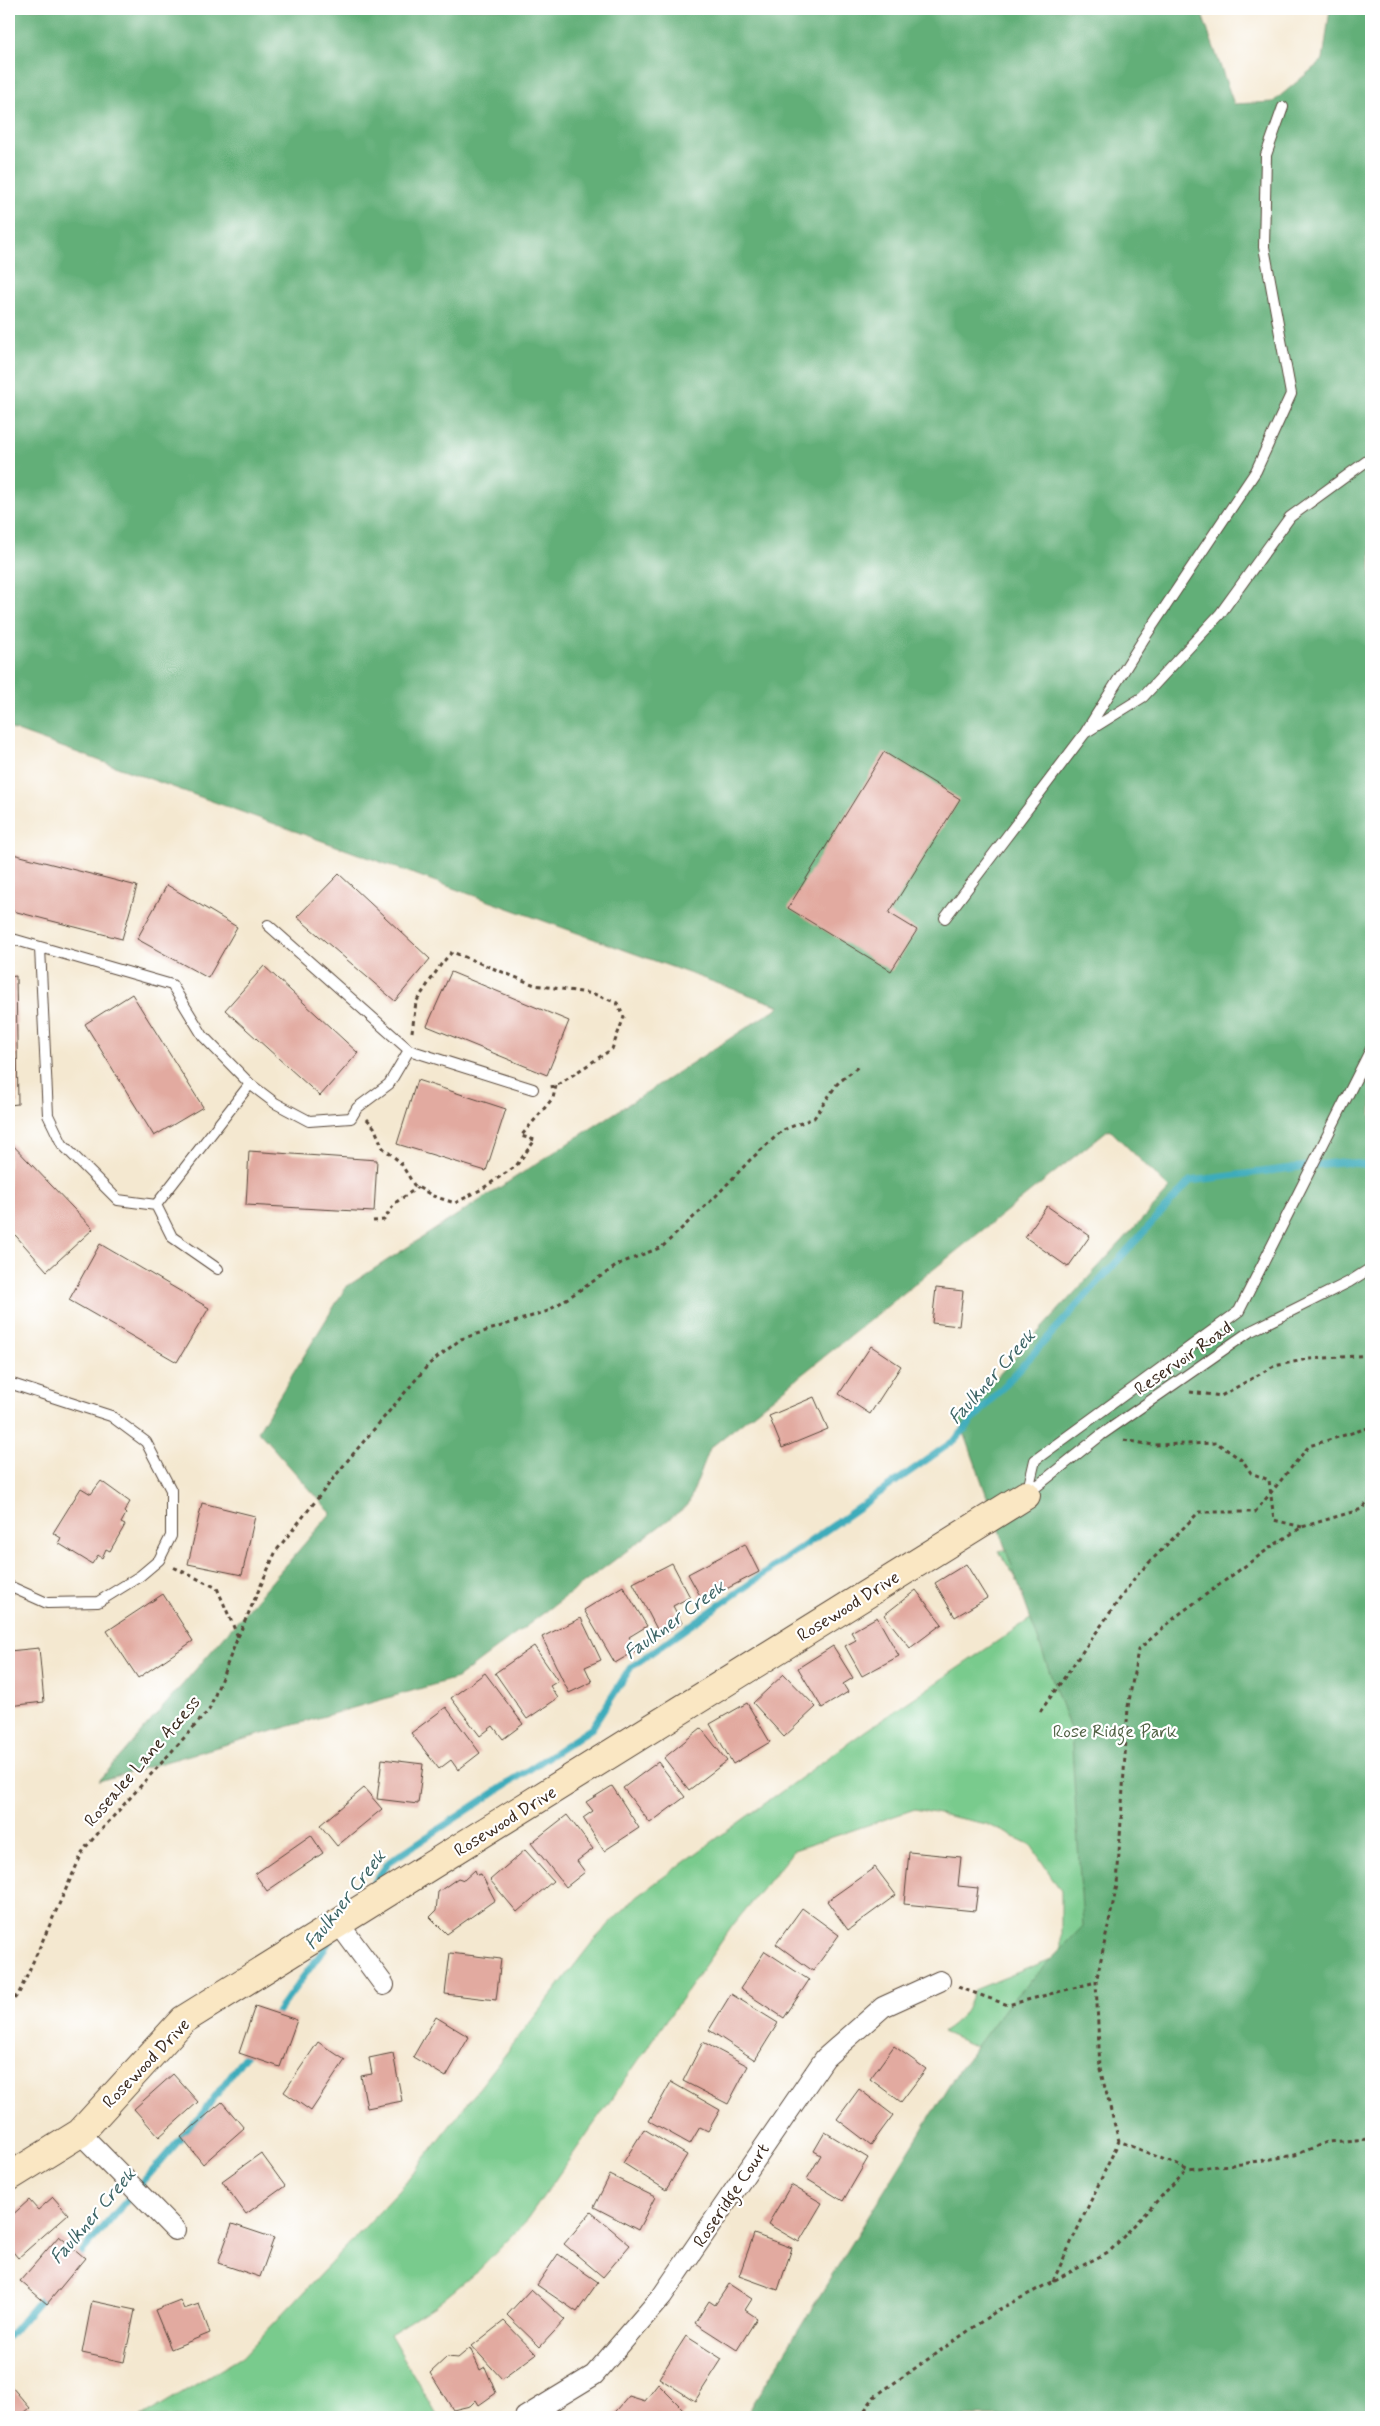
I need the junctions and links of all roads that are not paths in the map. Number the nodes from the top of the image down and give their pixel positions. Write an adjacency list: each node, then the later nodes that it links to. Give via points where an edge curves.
1 (1283, 107): 3 (lane, via 1266,155 1264,247 1291,394 1256,471 1143,640)
2 (1371, 458): 3 (lane, via 1290,517 1220,614 1143,697)
3 (1085, 734): 4 (lane)
4 (946, 918)
5 (268, 925): 9 (lane)
6 (9, 938): 7 (lane)
7 (40, 948): 10 (lane, via 172,985 203,1036); 12 (lane, via 48,1115 62,1144 118,1200)
8 (1371, 1049): 16 (lane, via 1239,1311 1036,1460)
9 (409, 1050): 10 (lane, via 389,1084 357,1108 351,1118 309,1120 275,1103); 11 (lane)
10 (250, 1084): 12 (lane)
11 (533, 1088)
12 (156, 1205): 14 (lane, via 172,1237)
13 (1371, 1268): 16 (lane, Reservoir Road, via 1249,1332 1101,1435)
14 (218, 1269)
15 (9, 1383): 17 (lane, via 111,1416 146,1442 171,1490 171,1536 159,1560 98,1602 47,1603)
16 (1026, 1495): 18 (street, Rosewood Drive)
17 (9, 1586)
18 (339, 1924): 20 (street); 21 (street, Rosewood Drive, via 183,2020)
19 (940, 1981): 24 (street, Roseridge Court, via 883,2007 825,2058 662,2296 594,2375)
20 (384, 1985)
21 (80, 2132): 22 (street, Rosewood Drive); 23 (street)
22 (9, 2177)
23 (175, 2230)
24 (526, 2417)

